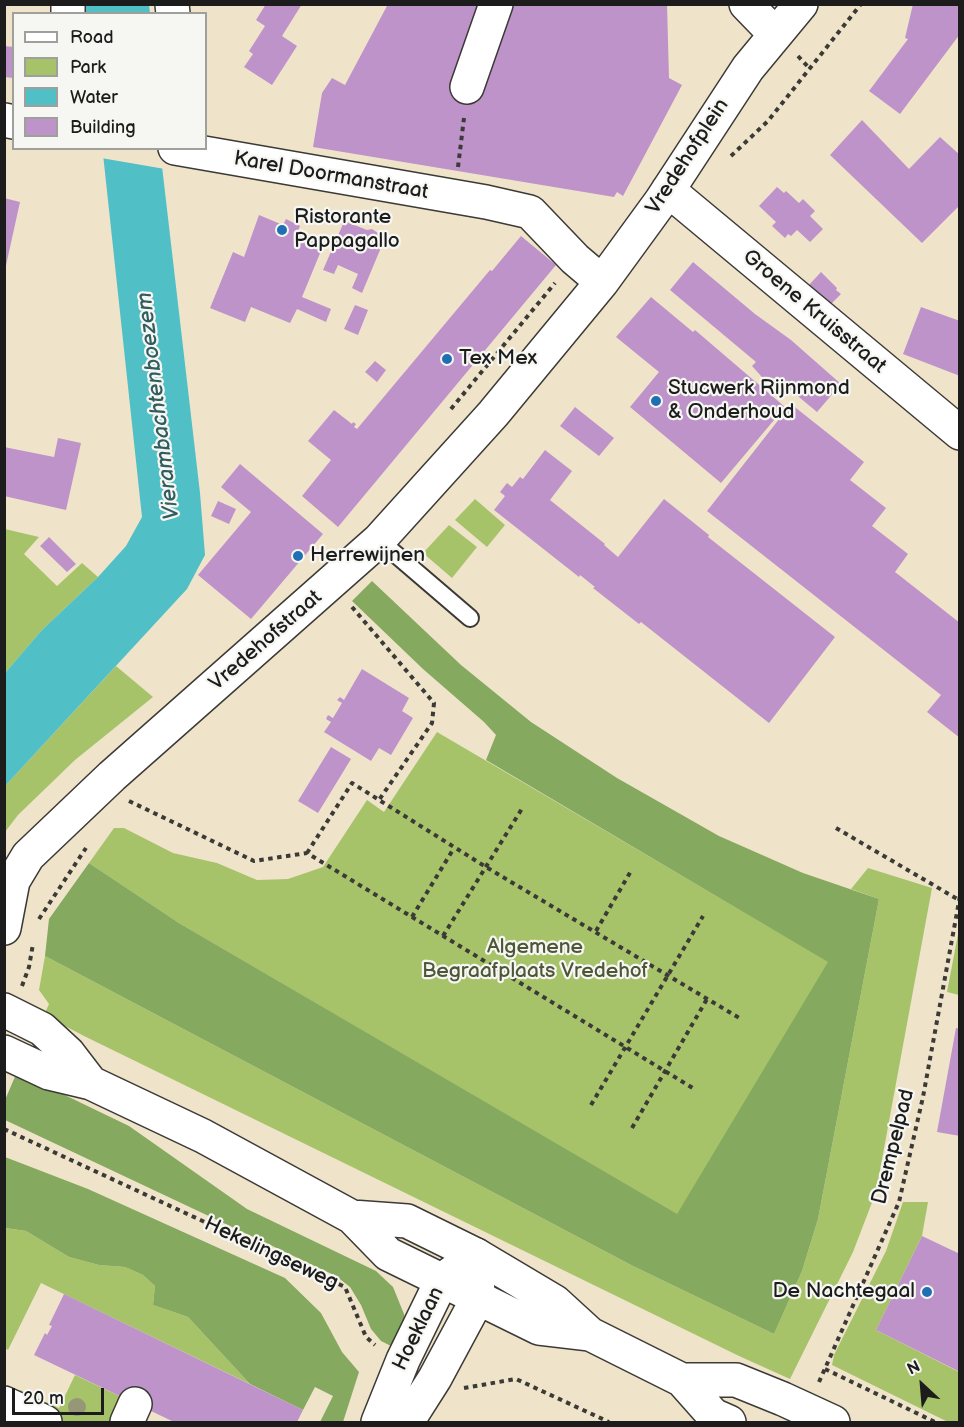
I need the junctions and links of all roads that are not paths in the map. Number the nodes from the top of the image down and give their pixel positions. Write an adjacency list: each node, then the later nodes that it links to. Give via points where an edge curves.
1 (496, 4): 5 (street)
2 (746, 4): 4 (street)
3 (801, 4): 4 (street, Vredehofplein)
4 (775, 34): 7 (street, Vredehofplein)
5 (467, 87)
6 (193, 150): 8 (street, Karel Doormanstraat, via 489,190 530,212)
7 (668, 190): 8 (street, Vredehofplein); 9 (street, Groene Kruisstraat)
8 (602, 282): 10 (street, Vredehofstraat, via 493,414)
9 (954, 418)
10 (379, 540): 11 (lane); 12 (street, Vredehofstraat, via 112,776 28,856)
11 (470, 618)
12 (9, 883): 13 (street, Vredehofstraat)
13 (4, 928)
14 (4, 1010): 16 (street, via 42,1029 68,1053)
15 (4, 1052): 16 (street, via 49,1073)
16 (91, 1083): 17 (street, via 203,1136)
17 (352, 1217): 18 (street, via 407,1221); 19 (street, via 388,1254)
18 (476, 1255): 19 (street, Hoeklaan); 20 (street, Hoeklaan); 21 (street, via 555,1302)
19 (442, 1280): 20 (street); 26 (street, Hoeklaan)
20 (478, 1298): 21 (street, via 539,1328); 27 (street, Hoeklaan)
21 (590, 1334): 22 (street)
22 (682, 1380): 24 (street, via 736,1380); 28 (street, via 713,1415)
23 (4, 1403): 25 (street)
24 (819, 1416)
25 (45, 1422)
26 (378, 1422)
27 (407, 1422)
28 (729, 1422)

